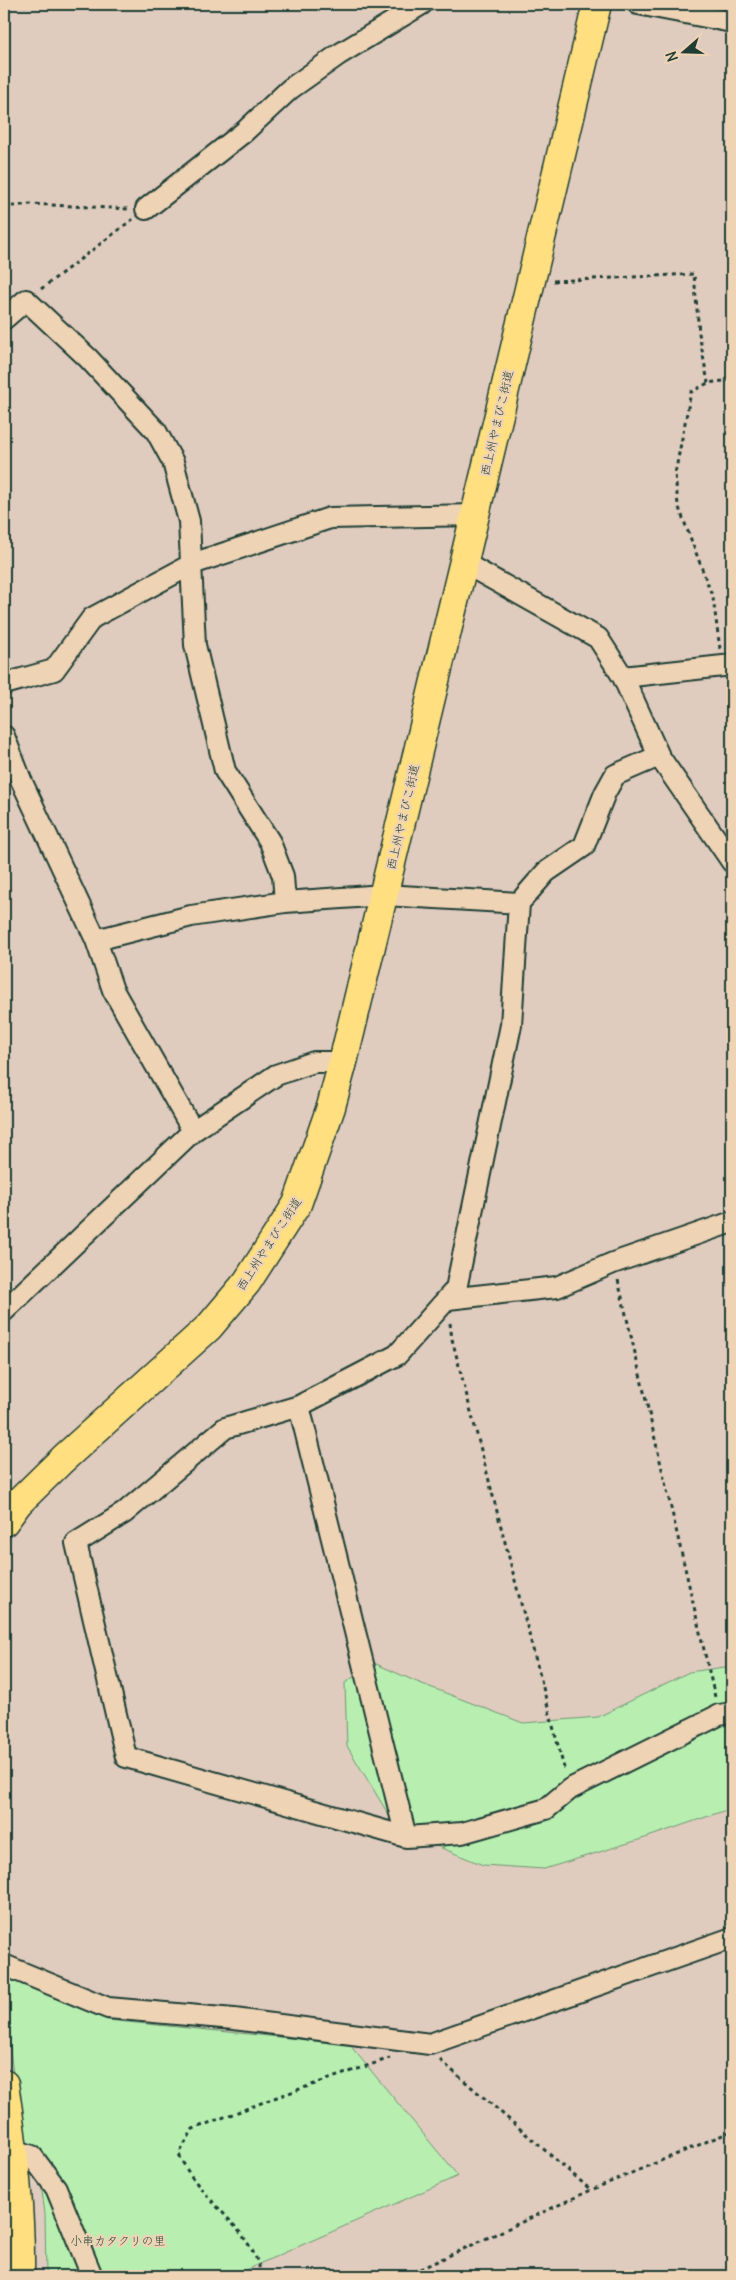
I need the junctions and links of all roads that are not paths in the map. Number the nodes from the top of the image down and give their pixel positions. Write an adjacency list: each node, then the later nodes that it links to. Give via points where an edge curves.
1 (422, 4): 5 (street, via 338,55 290,89 244,132)
2 (596, 4): 7 (highway, 西上州やまびこ街道)
3 (638, 4): 4 (street)
4 (732, 22)
5 (146, 209)
6 (4, 319): 9 (street, via 26,300 88,358 156,431 173,462 189,521)
7 (476, 515): 8 (highway, 西上州やまびこ街道); 9 (street, via 330,518)
8 (464, 563): 11 (street, via 598,638); 16 (highway, 西上州やまびこ街道)
9 (192, 564): 12 (street, via 92,618 54,670); 17 (street, via 195,645 225,771 270,842 283,876)
10 (727, 666): 11 (street)
11 (624, 678): 14 (street)
12 (4, 684)
13 (4, 736): 19 (street, via 21,780)
14 (659, 756): 15 (street); 18 (street, via 615,775 584,846 546,872)
15 (732, 862)
16 (384, 894): 17 (street); 18 (street); 20 (highway, 西上州やまびこ街道)
17 (285, 902): 19 (street, via 191,916)
18 (520, 903): 23 (street, via 511,1025 456,1288)
19 (96, 940): 21 (street, via 113,990)
20 (343, 1062): 21 (street, via 314,1062 276,1075); 26 (highway, 西上州やまびこ街道, via 297,1204 247,1282 209,1327 63,1458 18,1503)
21 (194, 1131): 24 (street)
22 (732, 1222): 23 (street, via 614,1262 557,1287)
23 (448, 1299): 25 (street, via 397,1355)
24 (4, 1312)
25 (299, 1406): 28 (street); 28 (street, via 226,1428 124,1513 76,1542 126,1757)
26 (4, 1522)
27 (726, 1714): 28 (street, via 570,1789 546,1809 462,1833)
28 (406, 1837)
29 (732, 1938): 30 (street, via 430,2044 234,2019 108,2008)
30 (4, 1965)
31 (4, 2084): 32 (highway)
32 (15, 2150): 33 (highway); 34 (street, via 32,2156 56,2188)
33 (20, 2276)
34 (92, 2276)

